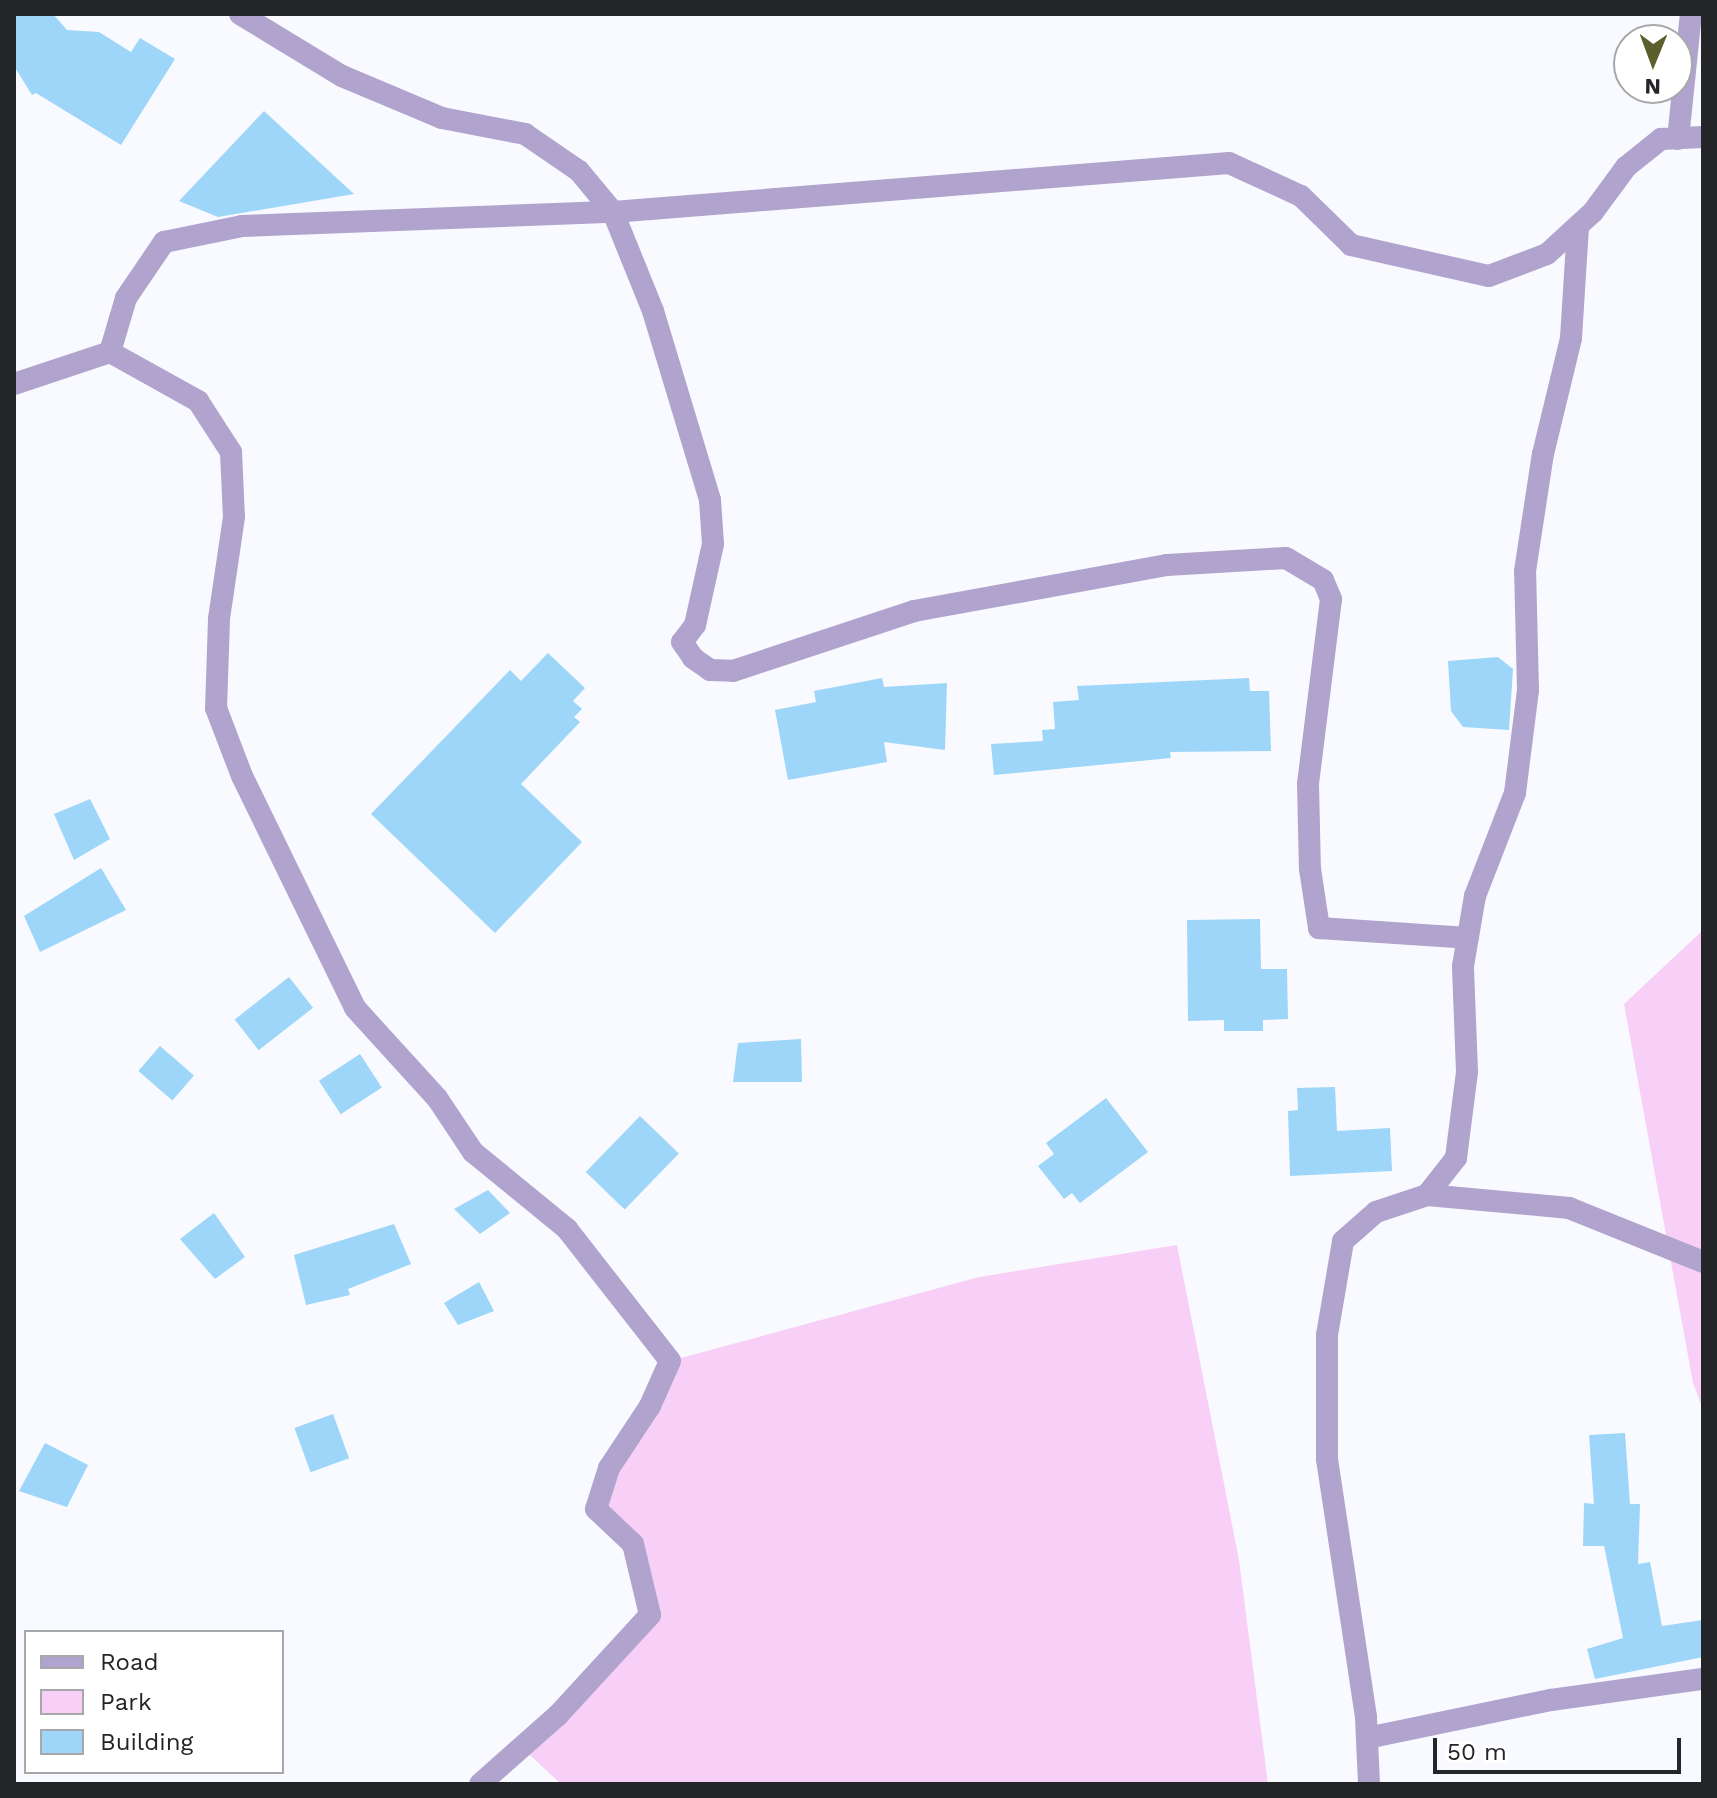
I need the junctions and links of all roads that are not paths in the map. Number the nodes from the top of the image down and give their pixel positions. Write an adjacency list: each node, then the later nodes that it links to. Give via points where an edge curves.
1 (240, 14): 5 (street, via 357,82 442,118 525,134 579,171)
2 (1691, 14): 4 (street)
3 (1703, 137): 4 (street)
4 (1678, 139): 6 (street, via 1661,139 1626,167)
5 (613, 212): 6 (street, via 1229,163 1301,196 1351,245 1429,266 1489,276 1547,254); 7 (street, via 242,226 164,242 126,298); 9 (street, via 653,311 710,500 713,544 695,625 682,642 684,651 710,670 733,671 914,611 1167,565 1286,558 1323,580 1331,599 1308,784 1310,869 1319,928)
6 (1578, 226): 9 (street, via 1571,338 1543,454 1525,571 1528,690 1515,793 1475,896)
7 (110, 352): 8 (street); 14 (street, via 198,401 231,452 234,517 219,619 216,708 242,776 355,1008 437,1098 473,1152 567,1229 670,1361 650,1406 609,1468 596,1509 633,1544 650,1615 558,1715)
8 (14, 384)
9 (1468, 938): 10 (street, via 1463,966 1467,1072 1456,1158)
10 (1427, 1195): 11 (street, via 1569,1208); 13 (street, via 1376,1212 1343,1241 1327,1335 1327,1459)
11 (1703, 1262)
12 (1703, 1679): 13 (street, via 1551,1700)
13 (1367, 1738): 15 (street)
14 (480, 1784)
15 (1369, 1784)

